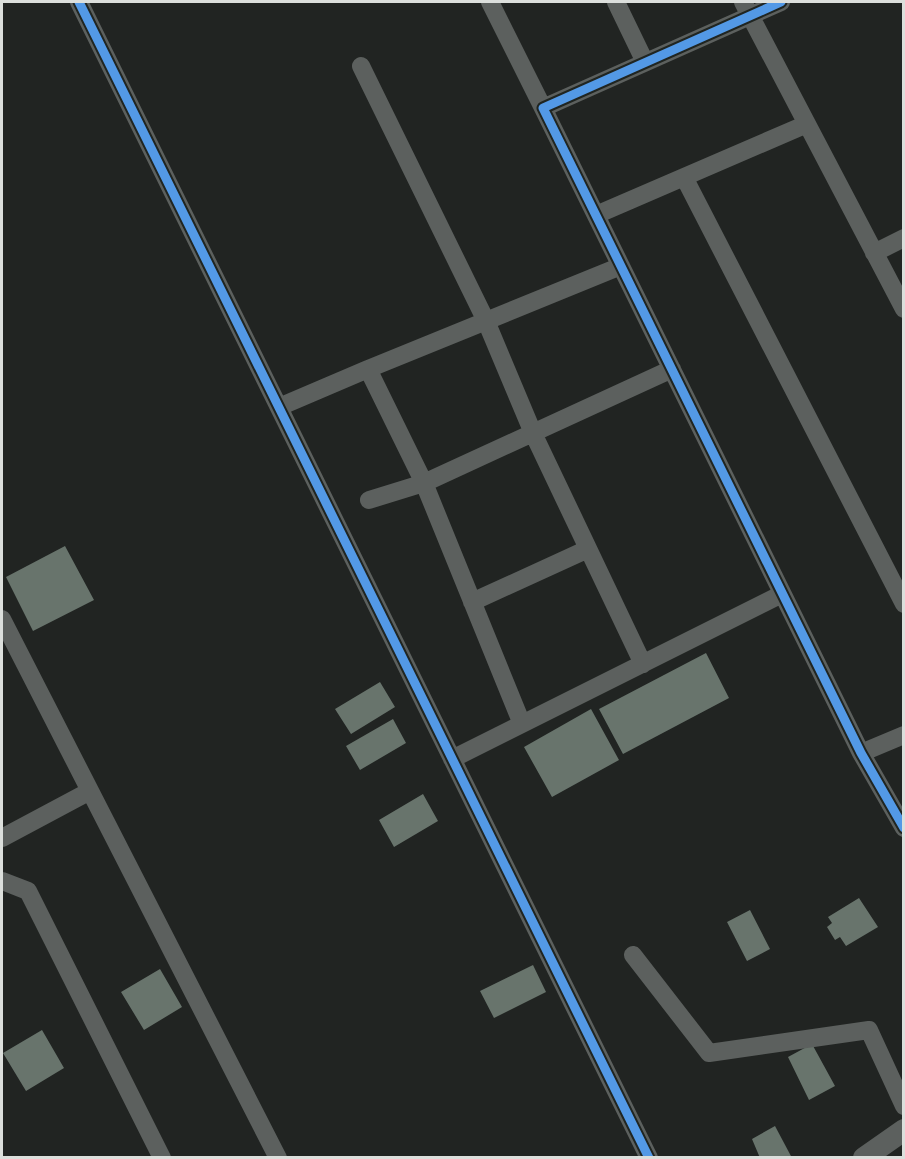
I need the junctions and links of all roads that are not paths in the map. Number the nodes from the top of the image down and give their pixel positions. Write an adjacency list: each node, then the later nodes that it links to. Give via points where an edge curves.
1 (79, 2): 19 (street)
2 (490, 2): 8 (street)
3 (616, 2): 6 (street)
4 (781, 2): 5 (street)
5 (746, 8): 6 (street); 9 (street)
6 (645, 62): 8 (street)
7 (361, 66): 16 (street)
8 (543, 108): 11 (street)
9 (807, 124): 10 (street); 13 (street)
10 (684, 177): 11 (street); 26 (street)
11 (596, 215): 14 (street)
12 (903, 238): 13 (street)
13 (874, 253): 15 (street)
14 (621, 266): 16 (street); 18 (street)
15 (903, 309)
16 (486, 321): 17 (street); 20 (street)
17 (368, 369): 19 (street); 21 (street)
18 (672, 369): 20 (street); 24 (street)
19 (279, 407): 32 (street)
20 (533, 433): 21 (street); 23 (street)
21 (424, 483): 22 (street); 25 (street)
22 (369, 500)
23 (588, 549): 25 (street); 28 (street)
24 (782, 594): 28 (street); 31 (street)
25 (472, 602): 29 (street)
26 (903, 604)
27 (2, 619): 33 (street)
28 (643, 664): 29 (street)
29 (522, 724): 32 (street)
30 (903, 735): 31 (street)
31 (861, 753): 34 (street)
32 (452, 759): 42 (street)
33 (90, 790): 35 (street); 41 (street)
34 (903, 828)
35 (2, 838)
36 (2, 881): 40 (street, via 28,891)
37 (633, 955): 38 (street, via 709,1053 869,1030)
38 (903, 1106)
39 (903, 1130): 43 (street)
40 (162, 1158)
41 (278, 1158)
42 (649, 1158)
43 (864, 1158)

